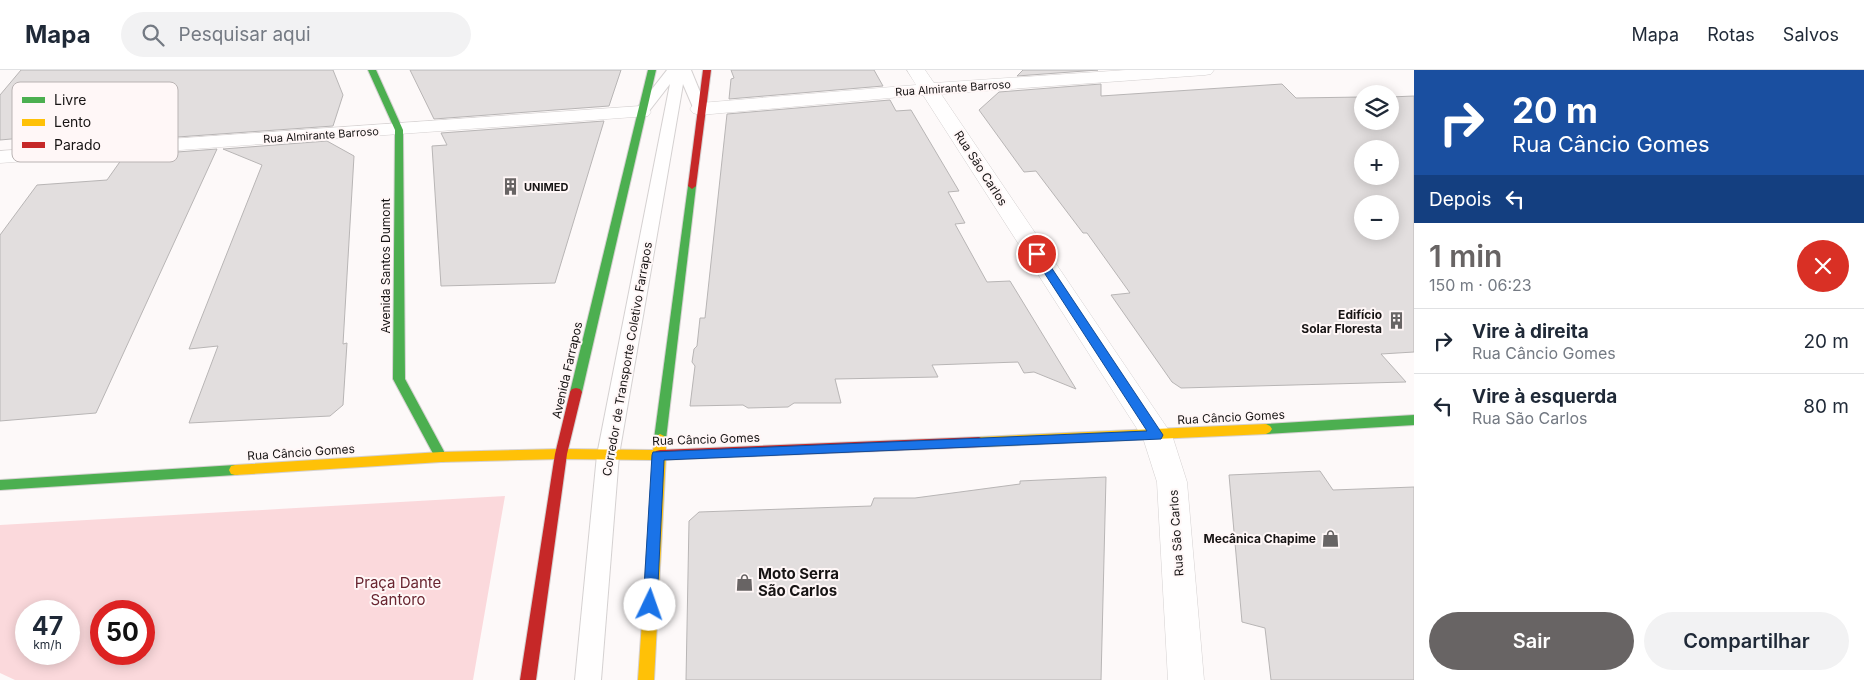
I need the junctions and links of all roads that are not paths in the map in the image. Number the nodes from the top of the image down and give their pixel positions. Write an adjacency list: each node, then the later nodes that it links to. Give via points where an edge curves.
1 (372, 70): 11 (street, Avenida Santos Dumont)
2 (652, 70): 10 (street, Avenida Farrapos)
3 (674, 70): 10 (lane)
4 (679, 70): 16 (lane, Corredor de Transporte Coletivo Farrapos)
5 (684, 70): 9 (lane)
6 (707, 70): 9 (street)
7 (1205, 70): 8 (street, Rua Almirante Barroso)
8 (922, 80): 9 (street, Rua Almirante Barroso); 14 (street, Rua São Carlos)
9 (700, 109): 17 (street)
10 (641, 112): 11 (street, Rua Almirante Barroso); 15 (street, Avenida Farrapos)
11 (399, 130): 12 (street, Rua Almirante Barroso); 18 (street, Avenida Santos Dumont, via 399,380)
12 (178, 145)
13 (1414, 420): 14 (street, Rua Câncio Gomes)
14 (1156, 435): 17 (street, Rua Câncio Gomes); 23 (street, Rua São Carlos, via 1172,482)
15 (561, 454): 16 (street, Rua Câncio Gomes); 18 (street, Rua Câncio Gomes); 20 (street, Avenida Farrapos)
16 (608, 455): 17 (street, Rua Câncio Gomes); 21 (lane, Corredor de Transporte Coletivo Farrapos)
17 (658, 455): 22 (street)
18 (441, 457): 19 (street, Rua Câncio Gomes)
19 (0, 485)
20 (528, 680)
21 (588, 680)
22 (646, 680)
23 (1186, 680)

